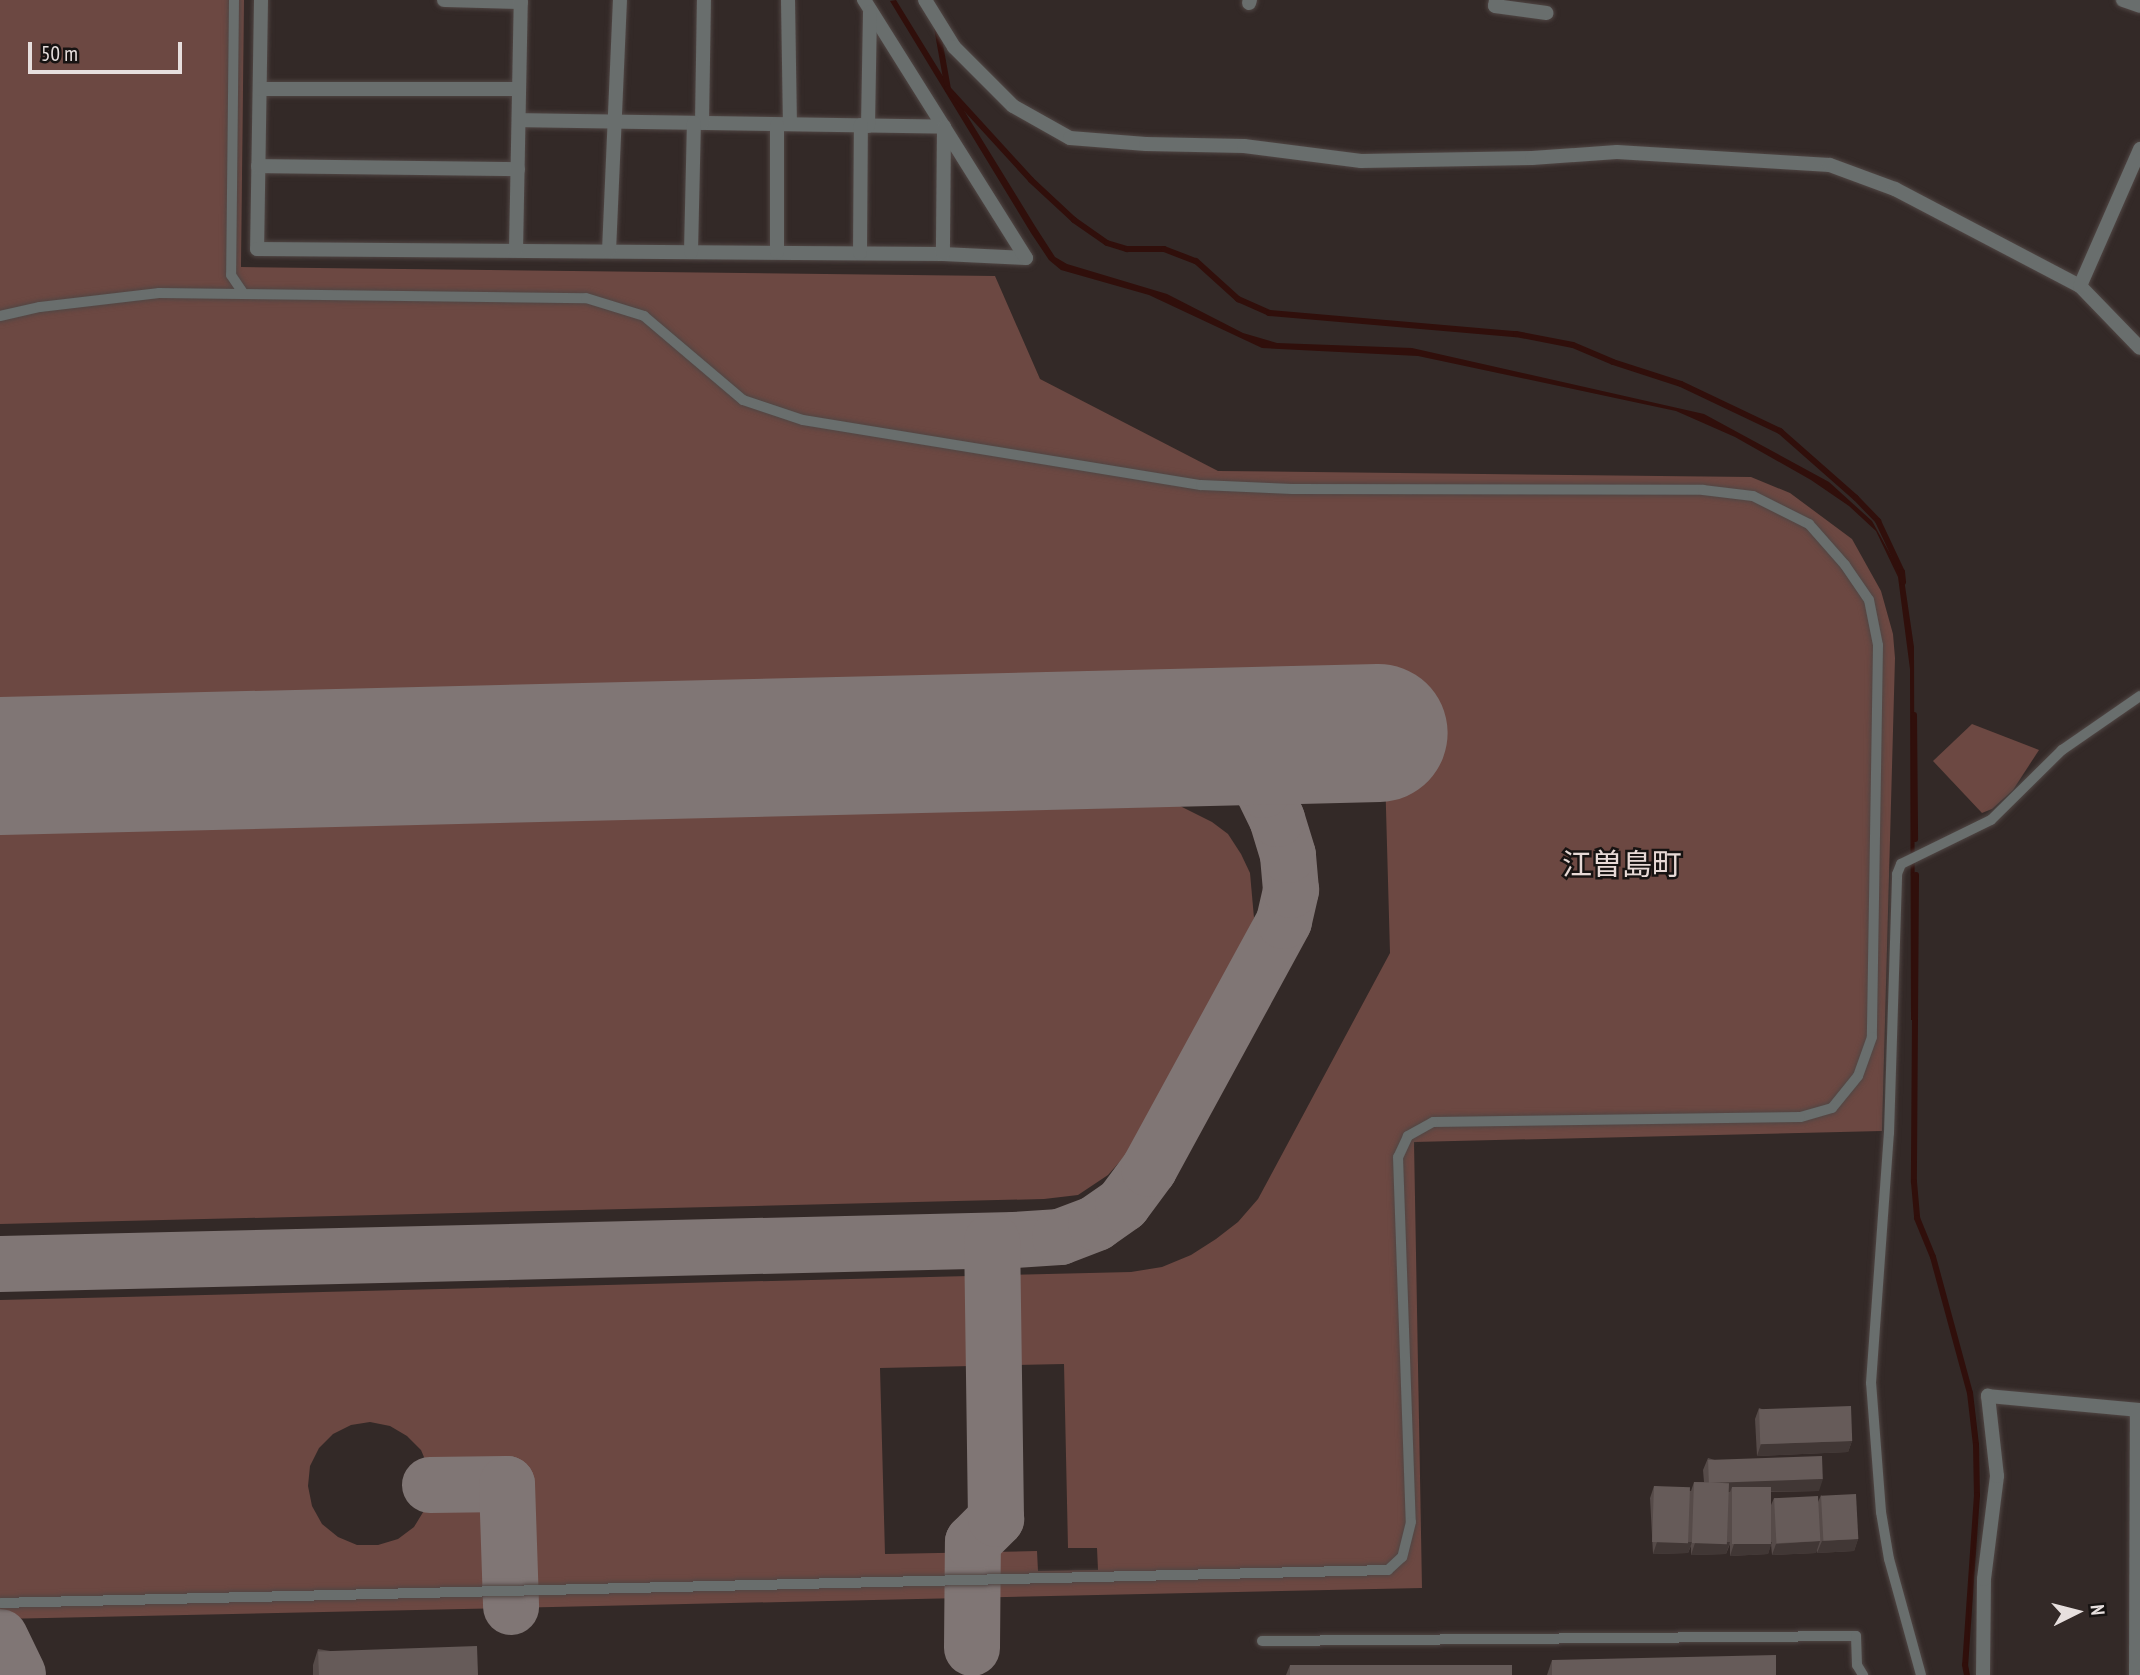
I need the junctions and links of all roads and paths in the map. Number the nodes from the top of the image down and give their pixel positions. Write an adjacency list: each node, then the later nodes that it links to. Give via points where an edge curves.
1 (234, 0): 32 (lane, via 231,275)
2 (261, 0): 14 (street)
3 (444, 0): 10 (street)
4 (620, 0): 17 (street)
5 (704, 0): 18 (street)
6 (788, 0): 19 (street)
7 (925, 0): 31 (street, via 954,47 1013,106 1070,138 1244,146 1361,161 1617,152 1830,165 1895,189)
8 (1496, 0): 13 (street, via 1495,6)
9 (2123, 0): 12 (street)
10 (521, 1): 15 (street)
11 (867, 6): 20 (street); 21 (street)
12 (2140, 6)
13 (1548, 13)
14 (260, 89): 15 (street); 23 (street)
15 (519, 89): 16 (street)
16 (519, 120): 17 (street); 24 (street)
17 (613, 122): 18 (street); 26 (street)
18 (698, 123): 19 (street); 27 (street)
19 (783, 125): 20 (street); 28 (street)
20 (865, 126): 21 (street); 29 (street)
21 (944, 127): 30 (street); 30 (street, via 1026,258)
22 (2140, 149): 31 (street)
23 (258, 166): 24 (street); 25 (street, via 257,248)
24 (518, 169): 25 (street)
25 (516, 250): 26 (street)
26 (609, 251): 27 (street)
27 (691, 251): 28 (street)
28 (777, 252): 29 (street)
29 (860, 253): 30 (street)
30 (943, 254)
31 (2080, 286): 34 (street)
32 (244, 294): 33 (lane, via 159,293); 37 (lane, via 586,298 645,316 743,400 803,420 1201,485 1703,490 1753,496 1809,524 1869,600 1878,645 1872,1037 1858,1076 1832,1108 1800,1117 1433,1122 1408,1136 1398,1157 1410,1522 1402,1557 1388,1570)
33 (0, 316)
34 (2140, 348)
35 (2140, 696): 40 (lane, via 2063,750 1991,820 1901,864 1897,874 1889,1133 1871,1383 1889,1559)
36 (2139, 1410): 41 (street, via 1988,1396 1997,1476 1984,1580); 42 (street)
37 (0, 1603)
38 (1262, 1641): 39 (lane, via 1856,1636 1857,1665)
39 (1863, 1675)
40 (1922, 1675)
41 (1983, 1675)
42 (2136, 1675)

